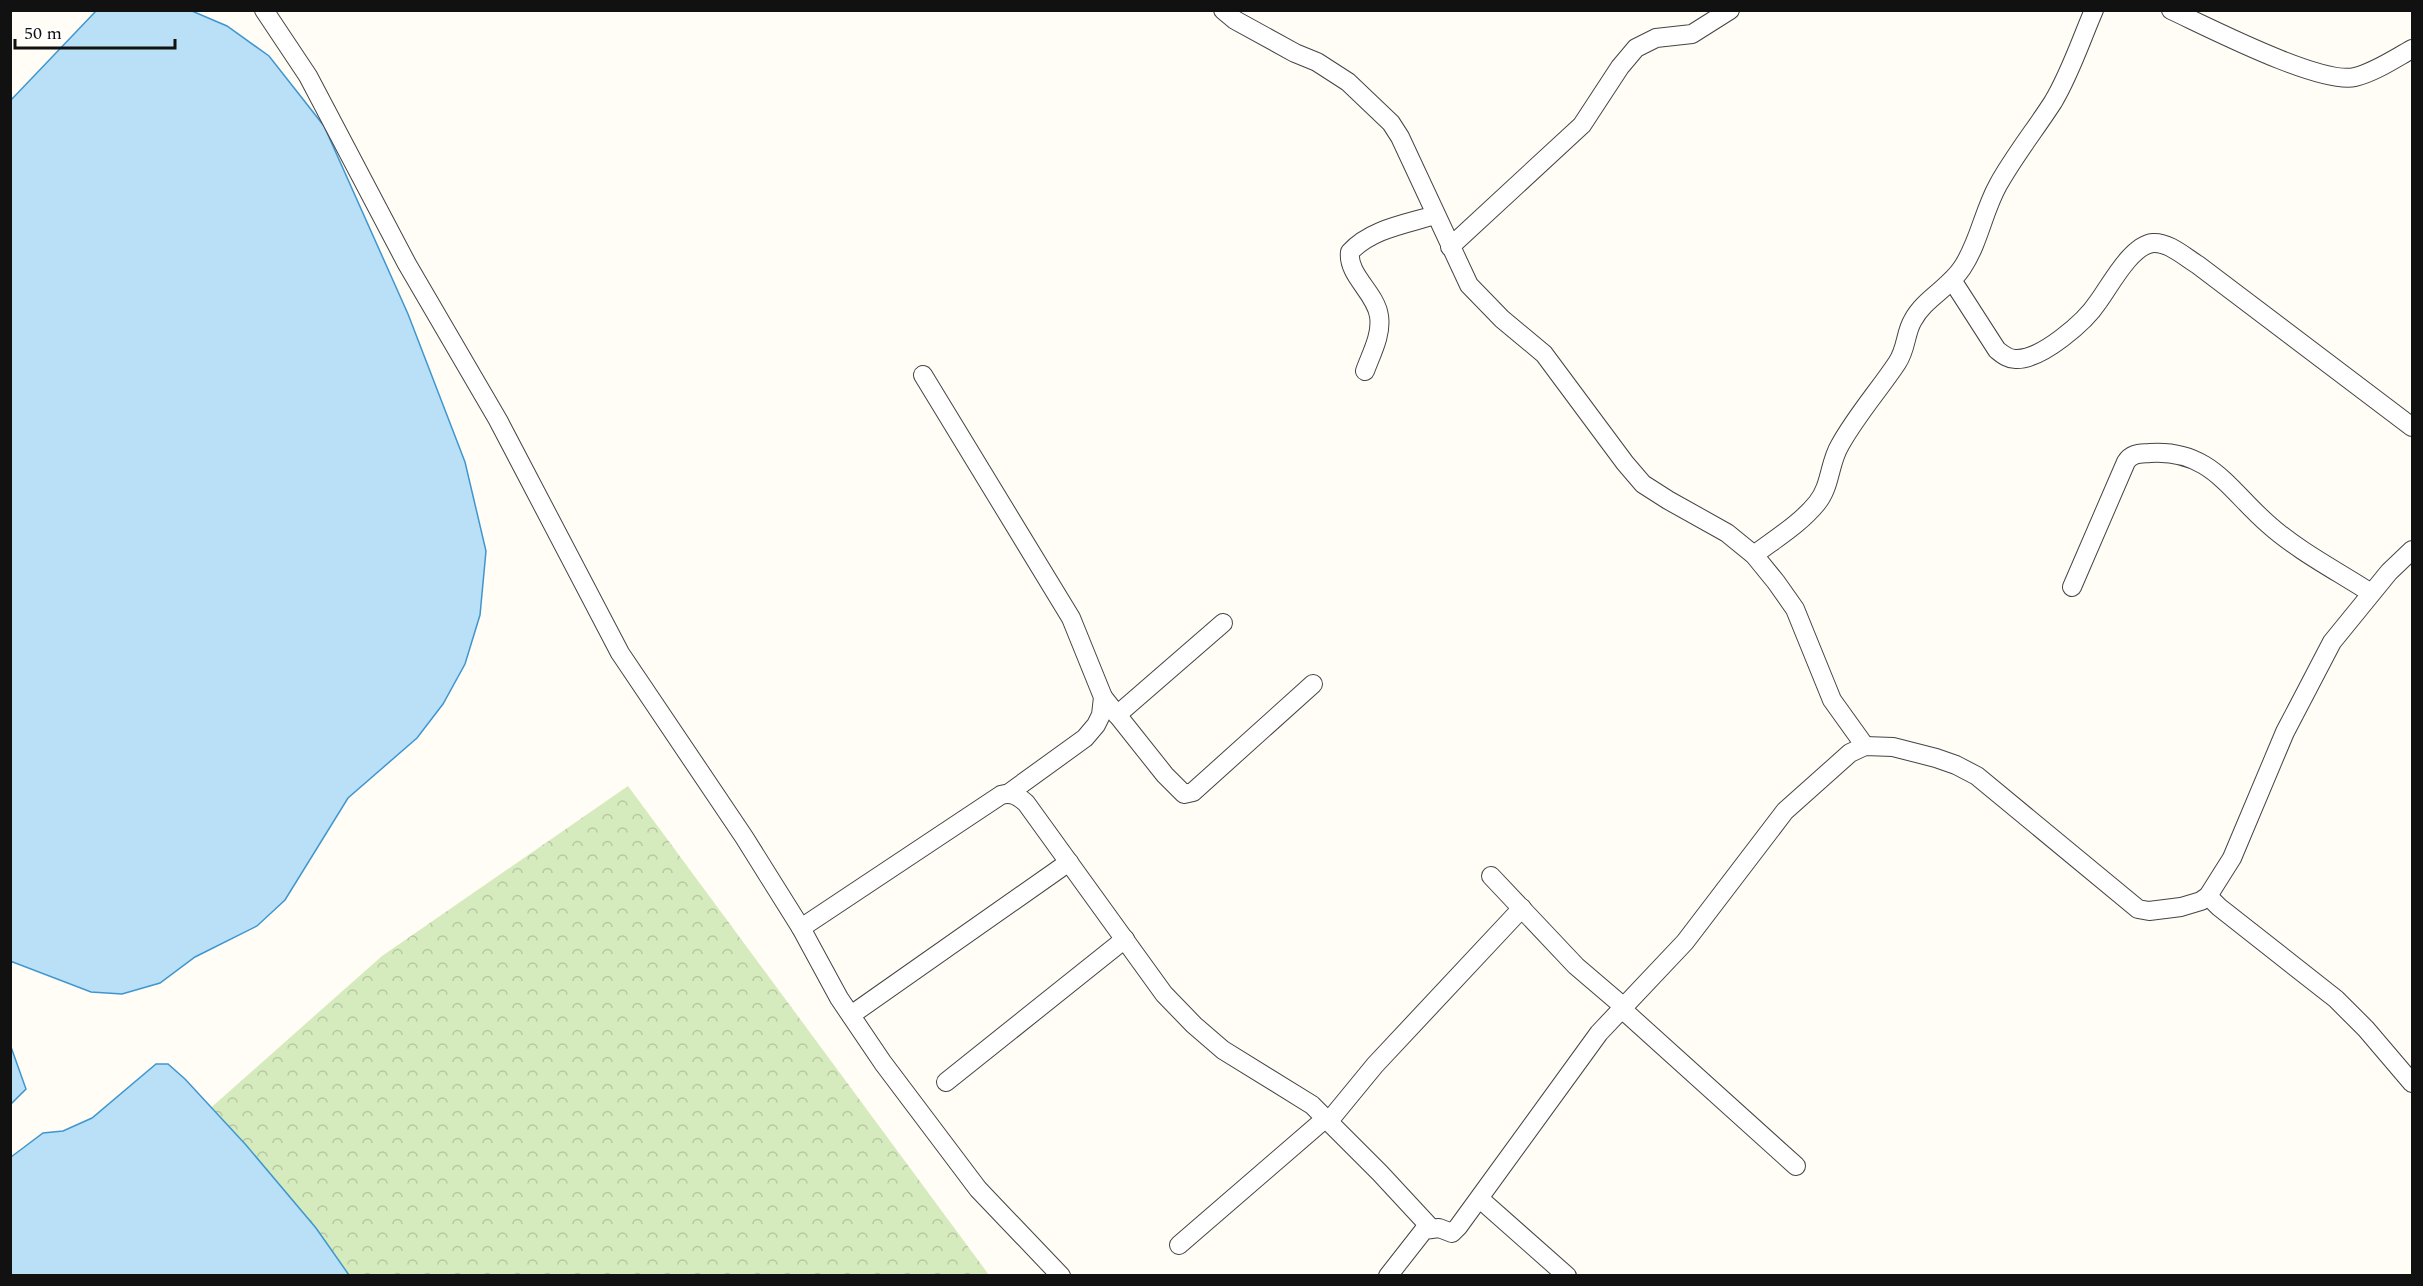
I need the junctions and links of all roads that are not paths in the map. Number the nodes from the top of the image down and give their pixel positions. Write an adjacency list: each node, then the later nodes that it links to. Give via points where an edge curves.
1 (264, 10): 27 (street, via 308,76 407,264 498,420 610,635)
2 (1223, 10): 7 (street, via 1235,21 1333,71 1377,109 1400,137)
3 (1730, 10): 8 (street, via 1692,34 1656,38 1636,48 1582,125)
4 (2094, 10): 9 (street, via 2055,99 1997,186 1970,255)
5 (2171, 10): 6 (street, via 2325,76 2353,77)
6 (2412, 49)
7 (1435, 215): 8 (street); 10 (street, via 1378,233 1350,252 1351,265 1379,314 1378,333)
8 (1450, 247): 14 (street, via 1469,285 1544,354 1643,484 1727,533)
9 (1952, 280): 12 (street, via 1997,350 2015,360 2032,357 2067,334 2097,304 2138,250 2152,243 2166,245); 14 (street, via 1913,319 1898,361 1840,444 1818,501 1805,516)
10 (1365, 371)
11 (923, 375): 19 (street, via 1071,618)
12 (2412, 427)
13 (2412, 550): 16 (street)
14 (1754, 555): 21 (street, via 1795,609 1832,699)
15 (2072, 587): 16 (street, via 2126,462 2136,454 2158,452 2204,464 2268,524)
16 (2371, 593): 25 (street, via 2332,642 2285,732 2232,858)
17 (1223, 623): 20 (street)
18 (1313, 684): 20 (street, via 1193,792 1184,794)
19 (1103, 697): 20 (street); 22 (street, via 1101,715 1085,738)
20 (1117, 715)
21 (1865, 746): 25 (street, via 1893,747 1936,758 1977,776 2138,909 2181,907); 29 (street, via 1850,753 1785,811 1685,942)
22 (1009, 793): 23 (street, via 1026,803); 27 (street)
23 (1069, 862): 28 (street); 30 (street)
24 (1491, 876): 26 (street)
25 (2208, 896): 32 (street, via 2336,999)
26 (1522, 908): 29 (street); 33 (street)
27 (801, 928): 30 (street)
28 (1125, 939): 31 (street); 33 (street, via 1164,994 1194,1025 1223,1050)
29 (1616, 1002): 34 (street); 35 (street, via 1599,1033)
30 (851, 1015): 38 (street, via 978,1190)
31 (946, 1082)
32 (2412, 1083)
33 (1327, 1119): 36 (street); 37 (street)
34 (1796, 1166)
35 (1480, 1199): 36 (street); 40 (street)
36 (1441, 1230): 39 (street, via 1424,1230)
37 (1179, 1245)
38 (1061, 1275)
39 (1388, 1275)
40 (1567, 1275)

